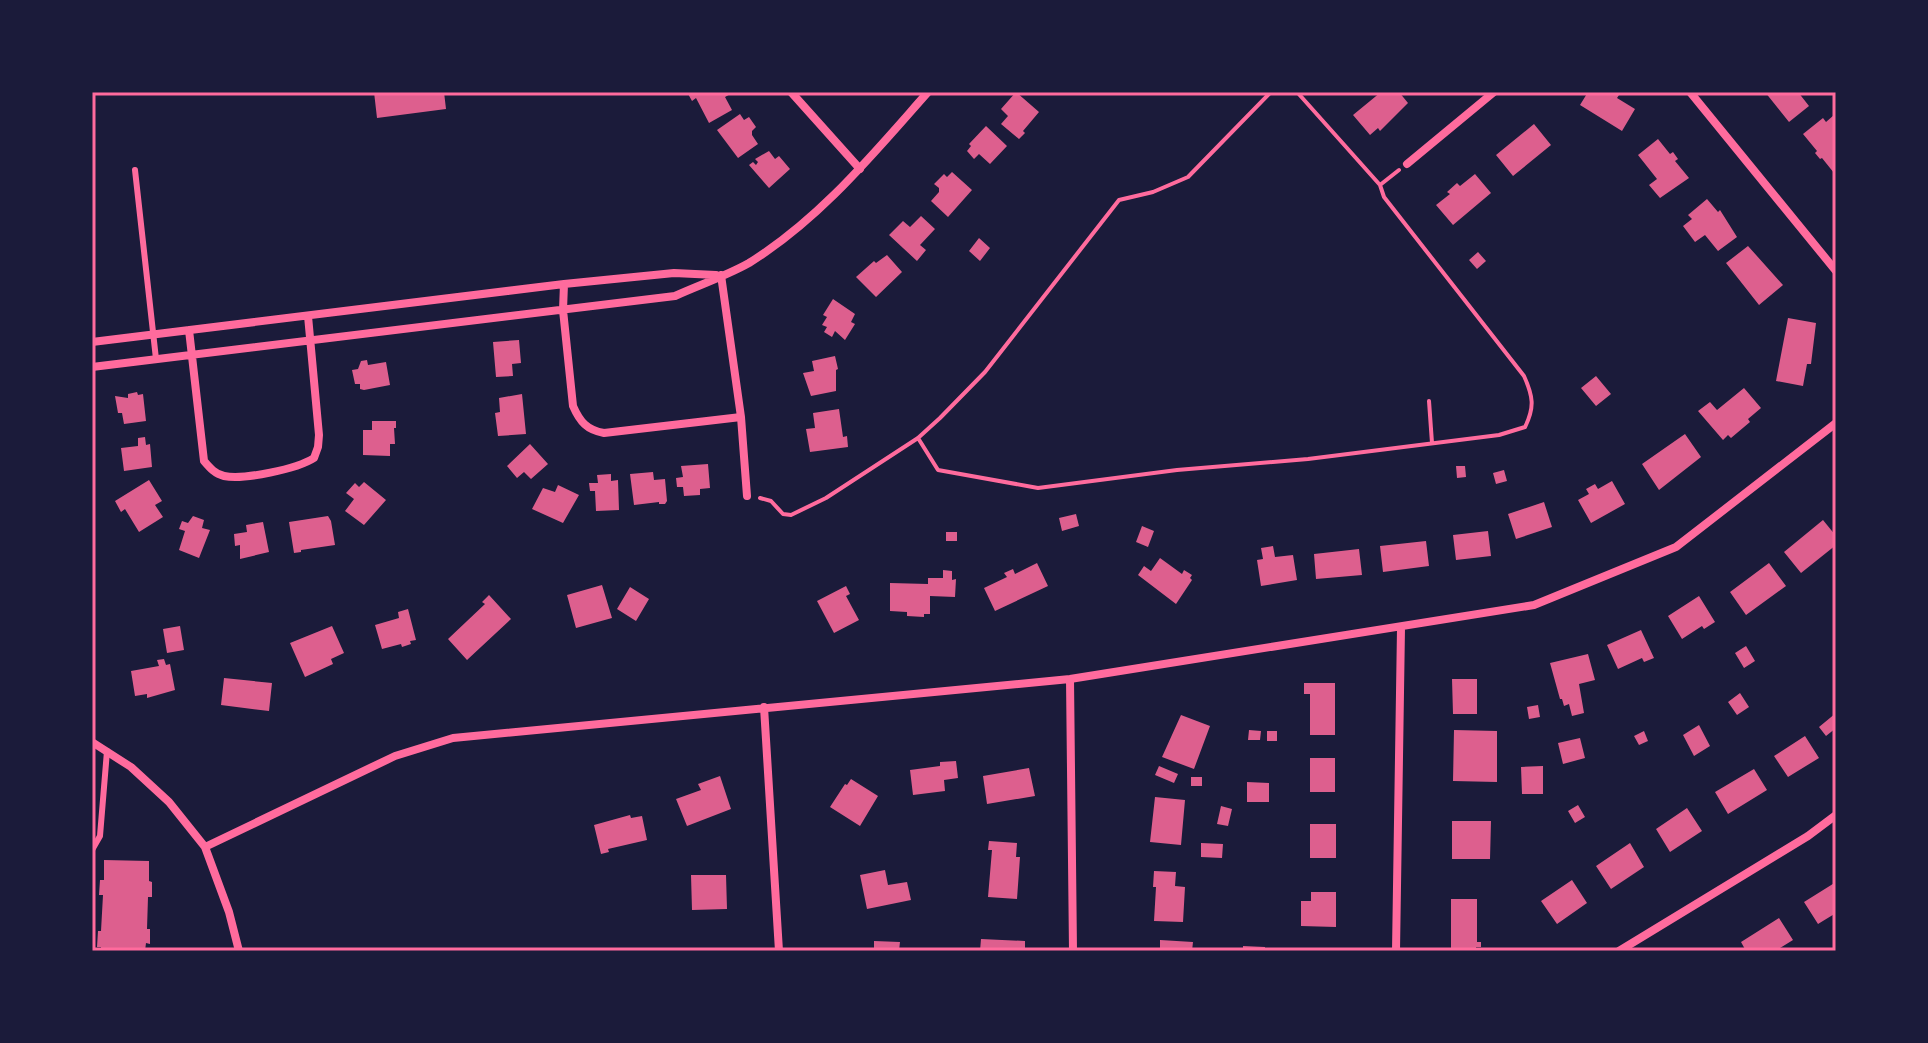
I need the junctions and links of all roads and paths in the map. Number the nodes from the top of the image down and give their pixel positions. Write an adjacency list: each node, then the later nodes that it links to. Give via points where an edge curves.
1 (791, 92): 8 (street)
2 (928, 92): 8 (street)
3 (1271, 92): 26 (path, via 1188,177 1119,200 985,372)
4 (1297, 92): 10 (path)
5 (1494, 92): 7 (street)
6 (1690, 92): 11 (street)
7 (1407, 164): 10 (path)
8 (860, 169): 12 (street, via 794,231)
9 (135, 170): 17 (lane)
10 (1380, 185): 27 (path, via 1384,197 1524,376 1532,395 1533,410 1525,427)
11 (1836, 271)
12 (721, 275): 13 (street, via 674,273); 14 (street, via 675,296); 24 (street)
13 (564, 284): 14 (street); 15 (street)
14 (563, 310): 18 (street); 24 (street, via 573,406 586,427 604,433)
15 (308, 316): 16 (street); 18 (street)
16 (189, 330): 17 (street); 20 (street)
17 (156, 334): 19 (street); 21 (lane)
18 (309, 340): 20 (street); 20 (street, via 319,435 314,458 294,468 235,477 211,470 204,461)
19 (92, 342)
20 (191, 355): 21 (street)
21 (156, 359): 22 (street)
22 (92, 367)
23 (1429, 401): 27 (path)
24 (741, 417): 28 (street)
25 (1836, 423): 29 (street, via 1676,547 1534,605)
26 (918, 438): 27 (path, via 938,470 1038,488); 28 (path, via 791,515 771,501)
27 (1432, 443)
28 (747, 496)
29 (1401, 628): 30 (street); 40 (street)
30 (1070, 679): 31 (street); 39 (street)
31 (764, 707): 35 (street, via 453,738 395,756); 38 (street)
32 (92, 742): 33 (street)
33 (107, 751): 35 (street, via 169,802); 36 (lane, via 100,836)
34 (1836, 815): 41 (street)
35 (205, 847): 37 (street)
36 (92, 850)
37 (239, 951)
38 (779, 951)
39 (1073, 951)
40 (1396, 951)
41 (1619, 951)

